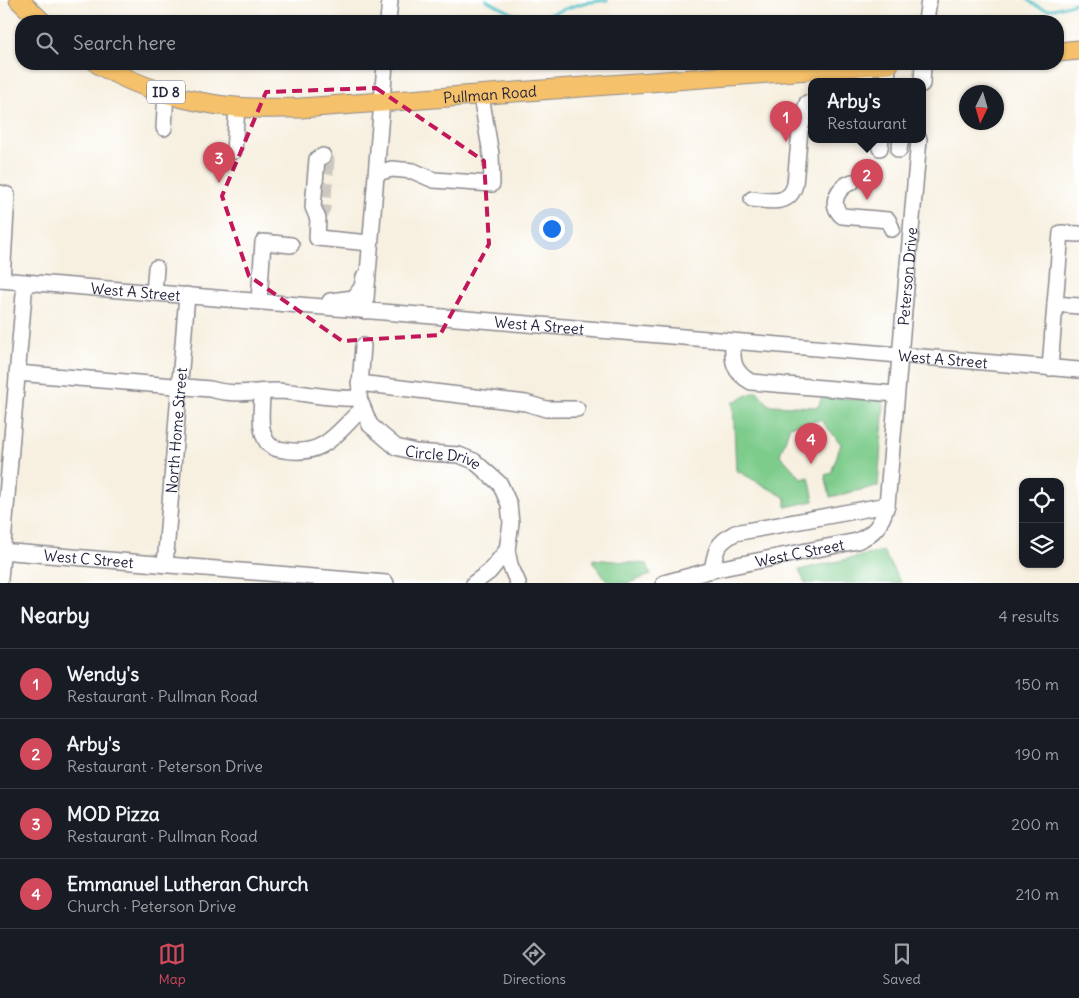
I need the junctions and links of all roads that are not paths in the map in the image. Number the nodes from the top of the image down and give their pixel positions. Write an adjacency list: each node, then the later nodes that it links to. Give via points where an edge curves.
1 (19, 0): 4 (main road)
2 (390, 0): 5 (street)
3 (929, 0): 6 (street)
4 (35, 15)
5 (389, 15)
6 (927, 15)
7 (1079, 50): 8 (main road)
8 (1064, 51)
9 (108, 70): 12 (main road, Pullman Road / ID 8, via 122,78)
10 (385, 70): 14 (street)
11 (866, 73): 13 (main road, Pullman Road / ID 8)
12 (166, 92): 16 (main road, Pullman Road / ID 8); 17 (street)
13 (481, 96): 14 (main road, Pullman Road / ID 8); 21 (street, via 491,154 492,184 434,180 413,171 392,169)
14 (382, 102): 16 (main road, Pullman Road / ID 8, via 301,108); 21 (street)
15 (807, 103): 24 (street, via 802,116 792,194 777,202)
16 (237, 108): 19 (street)
17 (164, 128)
18 (919, 143): 40 (street, Peterson Drive)
19 (234, 152)
20 (323, 156): 28 (street, via 317,159 313,207 318,219 316,238)
21 (377, 173): 28 (street)
22 (852, 182): 25 (street, via 844,184 838,191 837,212 842,216 888,220)
23 (0, 193): 30 (street, via 7,195)
24 (752, 199)
25 (892, 229)
26 (1079, 234): 35 (street, via 1061,233)
27 (291, 245): 34 (street, via 263,242)
28 (370, 247): 34 (street, via 362,287 354,298 342,301); 37 (street)
29 (156, 268): 32 (street)
30 (1, 280): 31 (street, West A Street)
31 (25, 282): 32 (street, West A Street); 43 (street)
32 (154, 293): 33 (street, West A Street)
33 (187, 296): 34 (street, West A Street); 44 (street, North Home Street)
34 (259, 301): 37 (street, West A Street)
35 (1055, 304): 36 (street); 41 (street)
36 (1079, 306)
37 (365, 311): 38 (street, West A Street)
38 (734, 342): 40 (street, West A Street); 46 (street, via 733,364 742,378 751,382)
39 (363, 346): 47 (street)
40 (899, 355): 41 (street, West A Street); 46 (street, Peterson Drive)
41 (1050, 368): 42 (street, West A Street)
42 (1079, 370)
43 (17, 373): 44 (street); 51 (street)
44 (180, 387): 45 (street, via 210,389 226,394); 52 (street, North Home Street)
45 (262, 392): 47 (street, via 341,399); 47 (street, via 263,432 267,442 273,448 305,452 323,446)
46 (896, 394): 49 (street, Peterson Drive)
47 (360, 397): 48 (street, via 526,403 546,409); 50 (street, Circle Drive, via 370,426 396,447 415,452 459,455 483,467 495,478 509,504)
48 (577, 409)
49 (887, 504): 53 (street, West C Street, via 878,528 857,541); 53 (street, via 735,533 721,541 716,549)
50 (508, 550): 56 (street, via 489,572); 57 (street, Circle Drive)
51 (1, 551): 52 (street, West C Street); 54 (street)
52 (165, 565): 55 (street, West C Street)
53 (712, 570): 58 (street, West C Street)
54 (0, 579)
55 (386, 583)
56 (474, 583)
57 (518, 583)
58 (664, 583)

